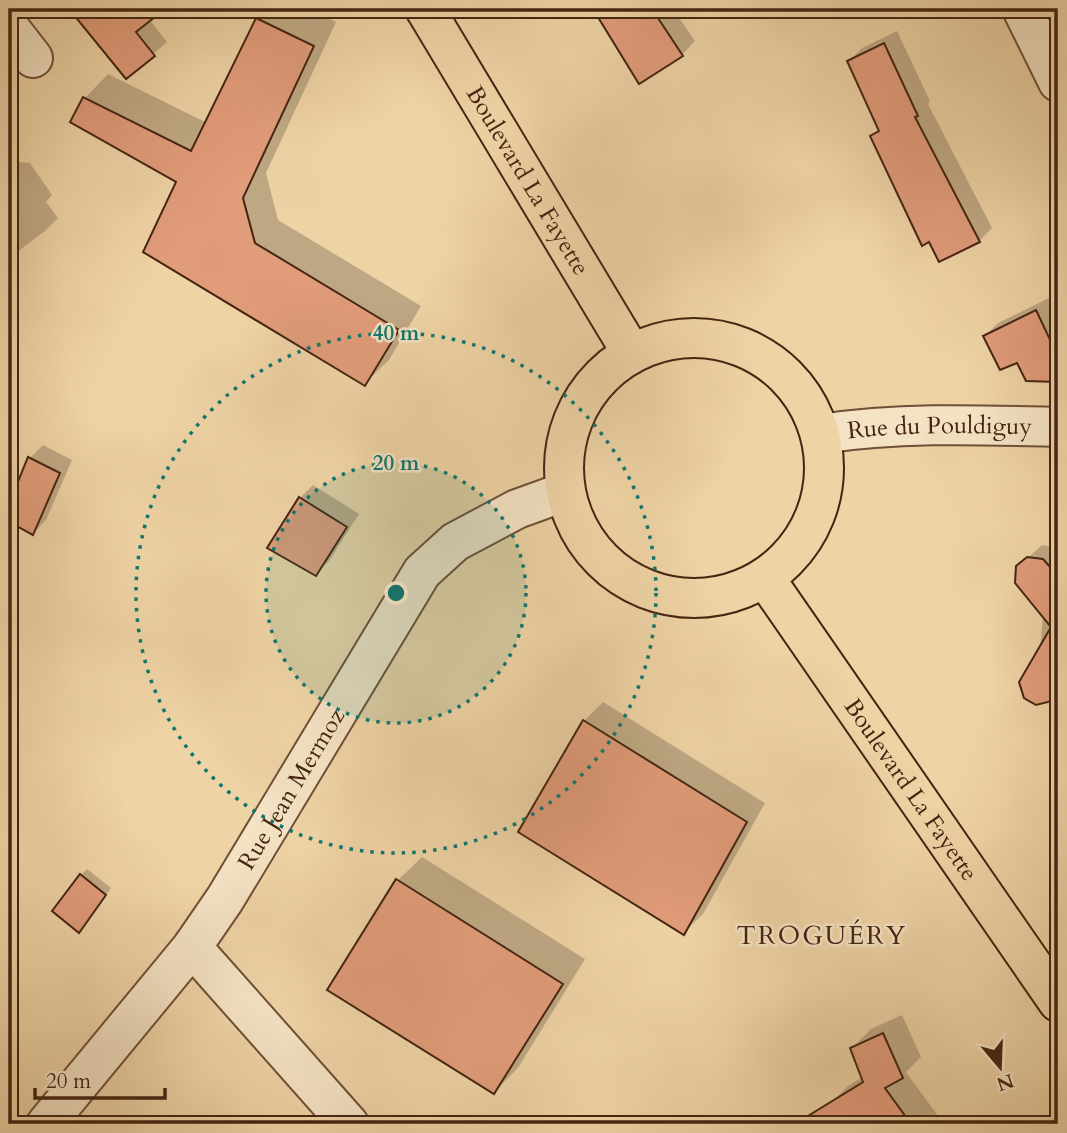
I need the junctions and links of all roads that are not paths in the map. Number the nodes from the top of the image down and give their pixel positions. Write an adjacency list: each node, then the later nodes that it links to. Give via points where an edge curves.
1 (425, 9): 6 (main road, Boulevard La Fayette)
2 (1023, 9): 5 (street)
3 (9, 27): 4 (street)
4 (33, 58)
5 (1058, 82)
6 (631, 352): 8 (main road, via 672,338 716,338 756,352 790,379 810,407); 9 (main road, via 590,388 566,438)
7 (1058, 427): 8 (street, Rue du Pouldiguy, via 938,424)
8 (821, 434): 10 (main road, via 825,459 820,505 799,547)
9 (564, 492): 10 (main road, via 579,533 606,565 642,589 683,599 726,595); 11 (street, Rue Jean Mermoz, via 517,509 455,542 422,572)
10 (765, 578): 12 (main road, Boulevard La Fayette)
11 (192, 947): 13 (street, Rue Jean Mermoz); 14 (street)
12 (1058, 1002)
13 (46, 1124)
14 (349, 1124)

